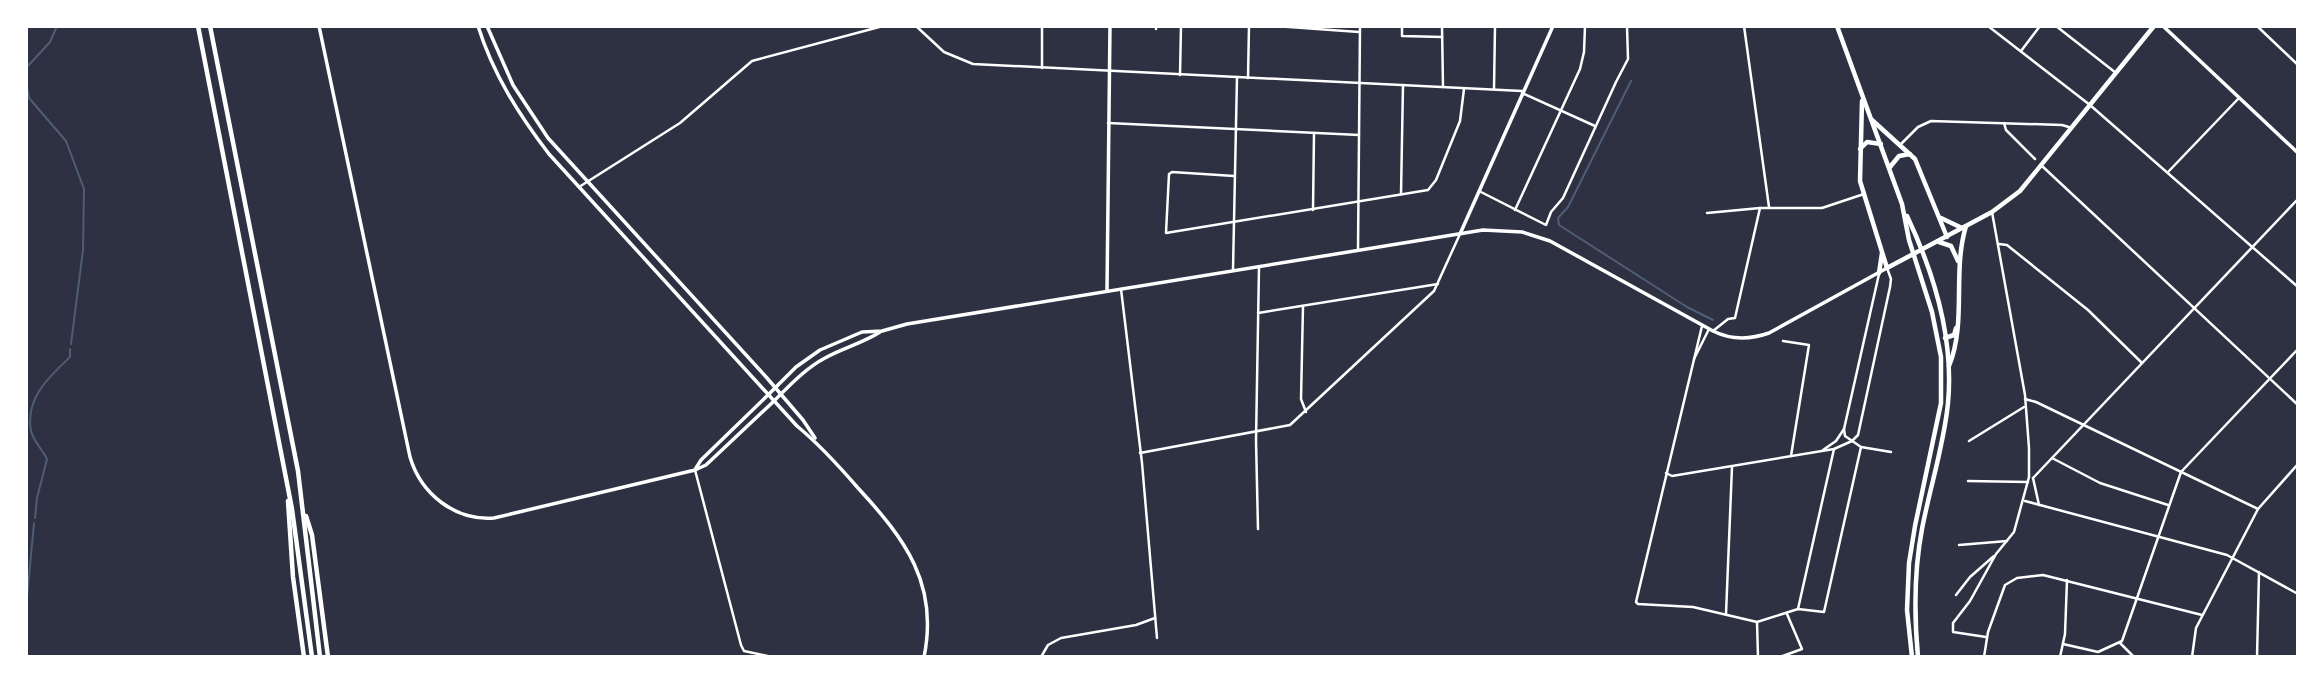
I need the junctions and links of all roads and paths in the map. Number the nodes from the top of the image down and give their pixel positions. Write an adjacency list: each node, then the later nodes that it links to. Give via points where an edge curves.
1 (198, 26): 145 (main road)
2 (210, 26): 151 (main road)
3 (319, 26): 141 (main road, via 410,457 427,489 459,512 490,519)
4 (478, 26): 32 (main road)
5 (487, 26): 31 (main road)
6 (883, 26): 68 (street, via 752,61 680,123)
7 (916, 26): 34 (street, via 937,47 965,63)
8 (1042, 26): 34 (street)
9 (1110, 26): 35 (main road)
10 (1181, 26): 37 (street)
11 (1249, 26): 39 (street)
12 (1275, 26): 28 (street)
13 (1360, 26): 28 (street)
14 (1402, 26): 29 (street, via 1402,36)
15 (1442, 26): 29 (street)
16 (1494, 26): 44 (street)
17 (1553, 26): 45 (main road)
18 (1585, 26): 49 (street, via 1583,60)
19 (1627, 26): 53 (street, via 1626,66)
20 (1744, 26): 75 (street)
21 (1837, 26): 46 (main road)
22 (1988, 26): 30 (street)
23 (2040, 26): 30 (street)
24 (2056, 26): 36 (street)
25 (2154, 26): 36 (main road)
26 (2163, 26): 47 (main road)
27 (2257, 26): 33 (street)
28 (1360, 32): 40 (street)
29 (1442, 37): 42 (street)
30 (2021, 51): 48 (street)
31 (498, 54): 32 (main road); 68 (main road, via 537,124)
32 (489, 58): 69 (main road, via 528,126)
33 (2298, 65)
34 (1042, 68): 35 (street)
35 (1109, 71): 37 (street); 51 (main road)
36 (2116, 73): 48 (main road)
37 (1180, 75): 38 (street)
38 (1237, 77): 39 (street); 55 (street)
39 (1248, 78): 40 (street)
40 (1359, 83): 41 (street); 57 (street)
41 (1403, 85): 42 (street); 71 (street)
42 (1443, 87): 43 (street)
43 (1464, 88): 44 (street); 71 (street, via 1460,121 1433,186)
44 (1494, 89): 45 (street)
45 (1522, 92): 49 (street); 70 (main road)
46 (1862, 96): 50 (main road); 60 (main road)
47 (2239, 98): 61 (main road); 66 (street)
48 (2090, 105): 54 (main road); 66 (street)
49 (1561, 111): 53 (street); 78 (street)
50 (1870, 117): 58 (main road); 59 (main road)
51 (1108, 123): 55 (street); 100 (main road)
52 (2004, 123): 54 (street); 59 (street, via 1927,122); 63 (street)
53 (1595, 126): 78 (street, via 1546,225)
54 (2072, 128): 64 (main road)
55 (1235, 129): 56 (street); 67 (street)
56 (1314, 133): 57 (street); 77 (street)
57 (1359, 135): 74 (street)
58 (1881, 144): 60 (main road, via 1867,142); 65 (main road)
59 (1900, 145): 62 (main road)
60 (1860, 150): 72 (main road)
61 (2298, 153)
62 (1911, 154): 65 (main road, via 1899,156); 82 (main road)
63 (2035, 159)
64 (2042, 166): 80 (main road, via 2020,191); 102 (street)
65 (1890, 167): 79 (main road)
66 (2168, 172): 89 (street)
67 (1234, 176): 83 (street); 83 (street, via 1169,174 1166,233)
68 (587, 181): 69 (street); 110 (main road)
69 (579, 187): 112 (main road)
70 (1479, 191): 78 (street); 85 (main road)
71 (1401, 194): 74 (street)
72 (1864, 194): 75 (street, via 1822,208); 91 (main road)
73 (2298, 200): 89 (street)
74 (1358, 202): 77 (street); 90 (street)
75 (1769, 207): 76 (street)
76 (1760, 208): 81 (street); 106 (street, via 1735,318)
77 (1313, 210): 83 (street)
78 (1515, 210)
79 (1904, 210): 108 (main road, via 1929,271); 184 (main road, via 1936,330 1942,384 1909,563)
80 (1992, 212): 84 (main road); 88 (street)
81 (1707, 213)
82 (1938, 214): 84 (main road, via 1946,222); 86 (main road)
83 (1234, 222): 95 (street)
84 (1965, 227): 86 (main road); 92 (main road)
85 (1460, 234): 90 (main road); 97 (street); 105 (main road, via 1503,230 1544,239)
86 (1947, 237): 87 (main road)
87 (1938, 242): 92 (main road, via 1951,246); 94 (main road)
88 (1999, 244): 114 (street, via 2007,244 2074,299); 120 (street)
89 (2253, 246): 98 (street); 102 (street)
90 (1358, 250): 93 (main road)
91 (1882, 252): 94 (main road); 96 (main road)
92 (1958, 263): 104 (main road)
93 (1259, 267): 95 (main road); 103 (street)
94 (1887, 268): 96 (main road); 128 (street, via 1890,287 1858,435)
95 (1233, 271): 99 (main road)
96 (1879, 273): 106 (main road, via 1764,334 1736,338); 126 (street)
97 (1438, 284): 101 (street); 124 (street)
98 (2298, 287)
99 (1121, 289): 100 (main road); 136 (street)
100 (1107, 291): 107 (main road)
101 (1303, 306): 103 (street); 124 (street, via 1301,399)
102 (2195, 308): 114 (street); 116 (street)
103 (1258, 313): 127 (street)
104 (1958, 320): 108 (main road, via 1954,335); 115 (main road)
105 (1702, 326): 106 (main road); 113 (street)
106 (1711, 330): 113 (street)
107 (882, 331): 117 (main road, via 862,332 820,350); 119 (main road, via 811,366)
108 (1945, 338): 115 (main road)
109 (1783, 341): 137 (street, via 1809,345)
110 (738, 346): 112 (main road); 117 (main road)
111 (2298, 349): 116 (street)
112 (731, 352): 118 (main road)
113 (1692, 362): 143 (street)
114 (2142, 363): 125 (street)
115 (1949, 366): 185 (main road, via 1946,420 1917,558)
116 (2270, 378): 122 (street); 142 (street)
117 (775, 388): 118 (main road); 119 (main road)
118 (769, 394): 121 (main road); 141 (main road)
119 (780, 394): 121 (main road); 130 (main road)
120 (2025, 399): 123 (street); 125 (street)
121 (774, 401): 130 (main road); 141 (main road)
122 (2298, 405)
123 (2024, 407): 129 (street); 144 (street)
124 (1306, 412): 127 (street, via 1290,425)
125 (2084, 425): 138 (street); 142 (street)
126 (1844, 429): 128 (street); 131 (street)
127 (1257, 433): 136 (street); 153 (street)
128 (1852, 441): 132 (street); 133 (street)
129 (1969, 441)
130 (818, 444): 180 (main road, via 893,527 912,556 927,611)
131 (1833, 444): 133 (street); 134 (street)
132 (1861, 447): 135 (street); 164 (street, via 1824,612)
133 (1834, 449): 134 (street); 164 (street)
134 (1820, 452): 137 (street)
135 (1891, 452)
136 (1140, 453): 168 (street)
137 (1791, 456): 140 (street)
138 (2052, 458): 144 (street); 150 (street, via 2100,483)
139 (2298, 464): 152 (street)
140 (1732, 466): 143 (street, via 1672,476); 165 (street)
141 (695, 470): 179 (street, via 741,646 744,651)
142 (2181, 472): 150 (street); 152 (street)
143 (1666, 473): 165 (street, via 1636,602)
144 (2031, 477): 147 (street); 149 (street)
145 (287, 478): 175 (main road, via 292,577); 176 (main road)
146 (1968, 481): 147 (street)
147 (2028, 482): 148 (street)
148 (2023, 500): 149 (street); 155 (street)
149 (2039, 505): 154 (street)
150 (2169, 505): 154 (street)
151 (304, 507): 177 (main road); 178 (main road)
152 (2258, 509): 158 (street)
153 (1258, 529)
154 (2158, 537): 158 (street); 163 (street)
155 (2007, 541): 156 (street); 157 (street)
156 (1959, 545)
157 (1996, 554): 161 (street); 170 (street, via 1953,623 1953,632)
158 (2232, 557): 159 (street); 167 (street)
159 (2259, 572): 162 (street); 191 (street)
160 (2067, 580): 163 (street); 170 (street, via 2036,575 2007,582); 173 (street)
161 (1956, 594)
162 (2298, 594)
163 (2137, 598): 167 (street); 172 (street)
164 (1798, 609): 166 (street)
165 (1726, 614): 169 (street)
166 (1787, 614): 169 (street); 183 (street, via 1802,649)
167 (2202, 615): 190 (street)
168 (1155, 618): 171 (street); 181 (street, via 1061,638 1048,645)
169 (1757, 622): 182 (street)
170 (1986, 637): 186 (street)
171 (1157, 638)
172 (2120, 643): 174 (street); 189 (street)
173 (2063, 644): 174 (street); 187 (street)
174 (2098, 652): 188 (street)
175 (303, 655)
176 (312, 657)
177 (320, 657)
178 (328, 657)
179 (772, 657)
180 (924, 657)
181 (1041, 657)
182 (1758, 657)
183 (1780, 657)
184 (1912, 657)
185 (1919, 657)
186 (1984, 657)
187 (2060, 657)
188 (2097, 657)
189 (2134, 657)
190 (2192, 657)
191 (2257, 657)

